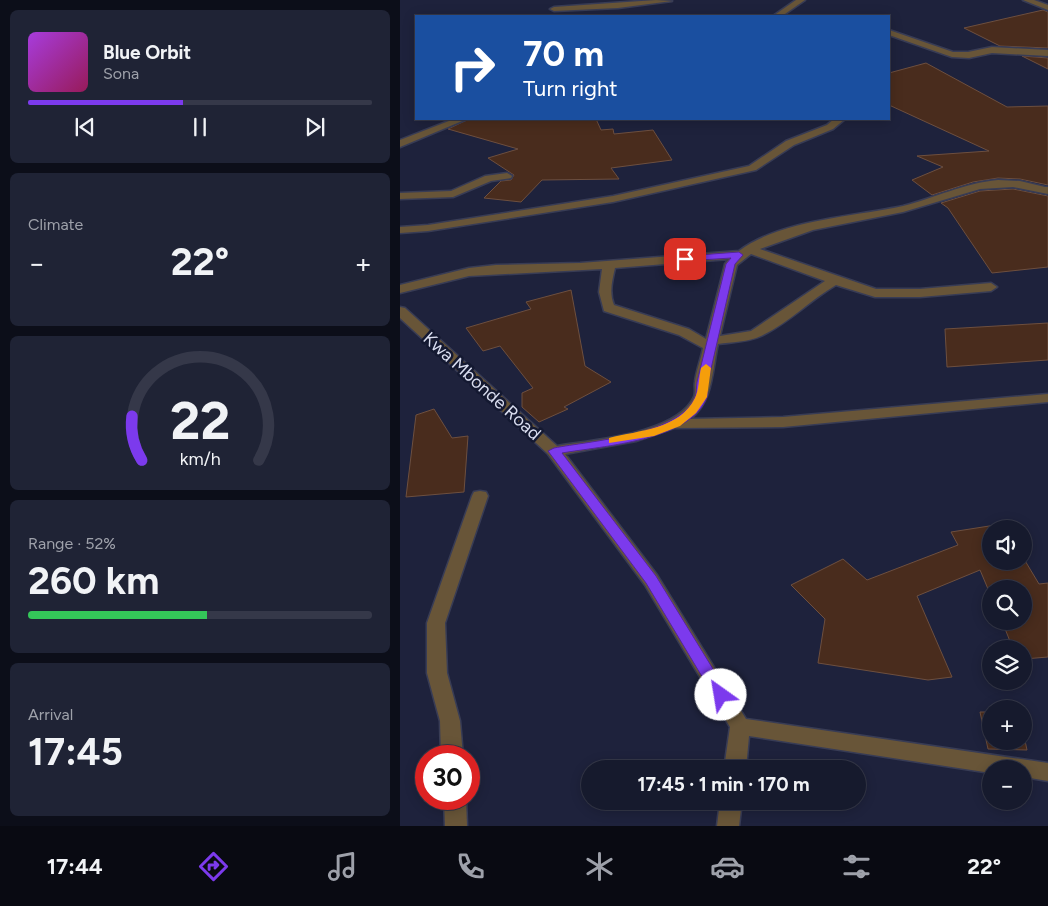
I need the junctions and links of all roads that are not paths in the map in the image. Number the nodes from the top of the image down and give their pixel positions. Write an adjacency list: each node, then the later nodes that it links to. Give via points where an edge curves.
1 (668, 0): 4 (street); 7 (street)
2 (801, 0): 9 (street)
3 (1027, 0): 5 (street)
4 (600, 7): 6 (street); 8 (street)
5 (1048, 8)
6 (554, 9)
7 (660, 9)
8 (600, 15)
9 (778, 15)
10 (890, 32): 11 (street, via 952,54 969,55 992,50)
11 (1048, 53)
12 (460, 120): 14 (street)
13 (839, 120): 18 (street, via 830,127 790,142 752,168 613,199)
14 (400, 144)
15 (507, 176): 17 (street, via 489,178 453,194)
16 (1048, 191): 19 (street, via 1012,184 977,186 904,208 799,230)
17 (400, 196)
18 (400, 230)
19 (744, 252): 20 (street); 21 (street); 25 (street, via 731,264)
20 (609, 264): 23 (street, via 468,272); 25 (street, via 604,300 609,308)
21 (835, 281): 22 (street, via 875,293); 25 (street, via 812,293 785,316 755,334)
22 (991, 287)
23 (400, 288)
24 (400, 311): 28 (street, Kwa Mbonde Road)
25 (712, 344): 27 (street, via 701,397 692,411)
26 (1048, 398): 27 (street, via 783,422)
27 (676, 424): 28 (street, via 654,433)
28 (554, 451): 30 (street, Kwa Mbonde Road, via 651,580)
29 (480, 496): 31 (street, via 436,623 437,673 450,721)
30 (740, 726): 32 (street); 33 (street)
31 (451, 745)
32 (736, 760)
33 (1048, 772)
34 (455, 810): 36 (street)
35 (730, 810): 37 (street)
36 (456, 826)
37 (728, 826)

